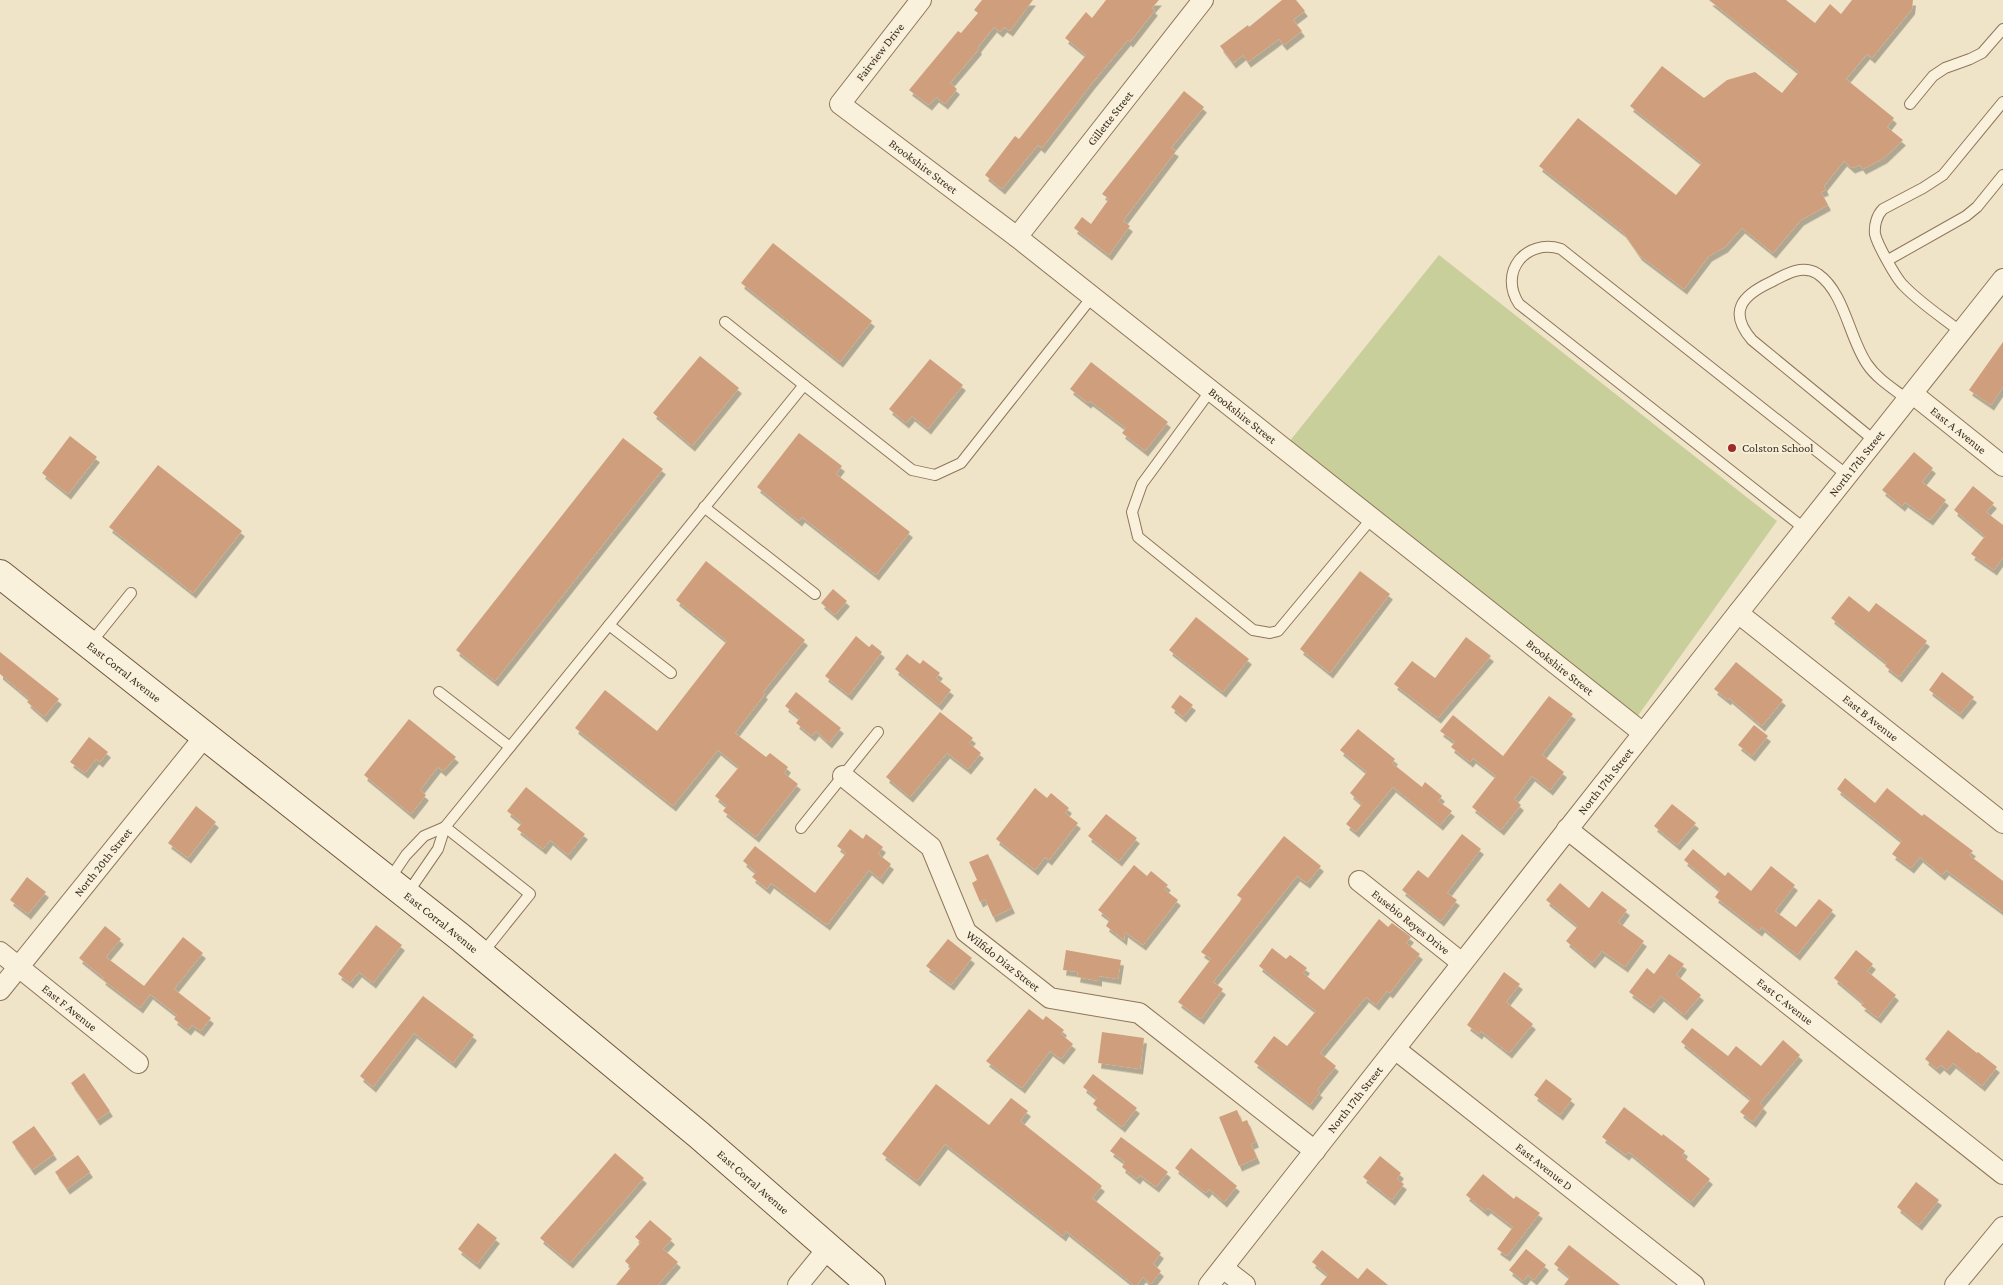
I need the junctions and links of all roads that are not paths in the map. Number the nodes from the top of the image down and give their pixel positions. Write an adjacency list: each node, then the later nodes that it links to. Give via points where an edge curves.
1 (921, 0): 5 (street, Fairview Drive)
2 (1203, 0): 8 (street, Gillette Street)
3 (2003, 29): 6 (lane, via 1982,52 1933,76)
4 (2003, 102): 9 (lane, via 1943,176 1879,213 1875,236)
5 (840, 104): 8 (street, Brookshire Street)
6 (1910, 104)
7 (2003, 175): 9 (lane, via 1966,216)
8 (1017, 237): 11 (street, Brookshire Street)
9 (1888, 260): 13 (lane, via 1905,287)
10 (2003, 279): 13 (street, North 17th Street)
11 (1092, 297): 14 (lane, via 961,464 935,475 912,470); 15 (street, Brookshire Street)
12 (725, 322): 14 (lane)
13 (1961, 332): 16 (street, North 17th Street)
14 (804, 385): 20 (lane)
15 (1211, 390): 21 (street, Brookshire Street); 21 (lane, via 1142,484 1132,512 1138,536 1253,630 1278,631)
16 (1910, 397): 17 (street, North 17th Street); 17 (lane, via 1879,377 1868,365 1833,291 1819,275 1796,270 1746,296 1741,317 1752,340); 18 (street, East A Avenue)
17 (1875, 441): 19 (street, North 17th Street)
18 (2003, 466)
19 (1848, 475): 22 (street, North 17th Street); 22 (lane, via 1561,249 1538,247 1520,260 1512,281 1519,304)
20 (704, 508): 25 (lane); 27 (lane)
21 (1372, 518): 32 (street, Brookshire Street)
22 (1804, 529): 26 (street, North 17th Street)
23 (0, 574): 28 (main road, East Corral Avenue)
24 (131, 593): 28 (lane)
25 (815, 594)
26 (1738, 613): 32 (street, North 17th Street); 36 (street, East B Avenue)
27 (609, 625): 29 (lane); 34 (lane)
28 (90, 644): 33 (main road, East Corral Avenue)
29 (671, 672)
30 (439, 692): 34 (lane)
31 (878, 732): 35 (lane)
32 (1643, 733): 39 (street, North 17th Street)
33 (205, 736): 41 (main road, East Corral Avenue); 45 (street, North 20th Street)
34 (510, 747): 37 (lane)
35 (843, 776): 38 (lane); 49 (street, Wilfido Diaz Street, via 931,847 966,932 1050,998 1139,1013)
36 (2003, 823)
37 (445, 827): 41 (lane, via 438,849); 41 (lane, via 424,836 406,855); 43 (lane, via 530,894)
38 (801, 828)
39 (1567, 829): 44 (street, North 17th Street); 50 (street, East C Avenue)
40 (1359, 881): 44 (street, Eusebio Reyes Drive)
41 (397, 888): 43 (main road, East Corral Avenue)
42 (0, 952): 45 (street, East F Avenue)
43 (481, 955): 52 (main road, East Corral Avenue, via 699,1135)
44 (1462, 964): 47 (street, North 17th Street)
45 (18, 966): 46 (street, North 20th Street); 48 (street, East F Avenue)
46 (0, 990)
47 (1395, 1049): 49 (street, North 17th Street); 58 (street, East Avenue D)
48 (138, 1063)
49 (1315, 1151): 53 (street, North 17th Street)
50 (2003, 1174)
51 (2003, 1227): 59 (street)
52 (828, 1248): 54 (main road, East Corral Avenue); 55 (street)
53 (1223, 1268): 56 (street, North 17th Street); 57 (street)
54 (868, 1284)
55 (798, 1285)
56 (1209, 1285)
57 (1245, 1285)
58 (1694, 1285)
59 (1955, 1285)

